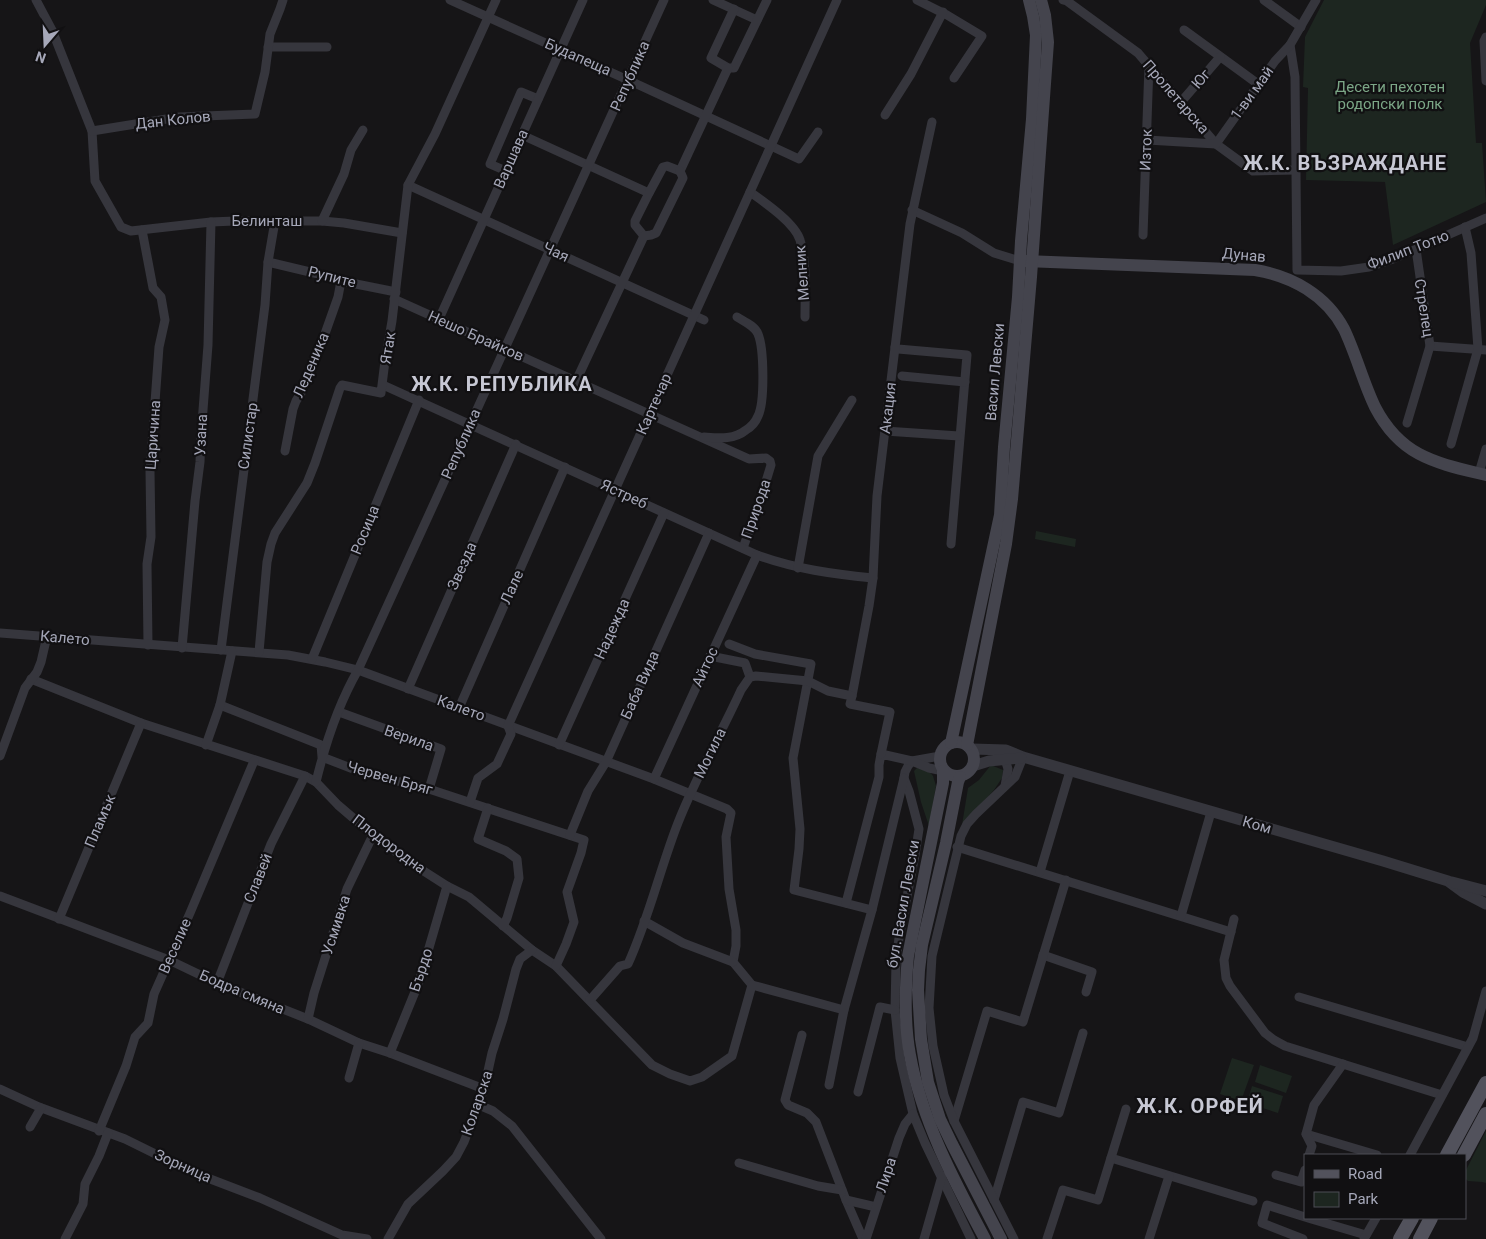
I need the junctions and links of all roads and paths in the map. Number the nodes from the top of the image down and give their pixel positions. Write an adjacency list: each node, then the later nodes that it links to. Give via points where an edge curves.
1 (36, 0): 40 (street, via 52,30)
2 (283, 0): 24 (street)
3 (450, 0): 18 (street, Будапеща)
4 (496, 0): 18 (street, Ятак)
5 (583, 0): 26 (street, Варшава)
6 (664, 0): 31 (street, Република)
7 (712, 0): 16 (street)
8 (767, 0): 19 (street)
9 (837, 0): 46 (street, Картечар)
10 (917, 0): 17 (street)
11 (1030, 0): 67 (main road, Васил Левски, via 1036,54)
12 (1041, 0): 67 (main road, Васил Левски, via 1048,42)
13 (1063, 0): 28 (street, Пролетарска, via 1132,47)
14 (1264, 0): 20 (street)
15 (1316, 0): 20 (street, 1-ви май)
16 (734, 10): 19 (street); 29 (street, via 711,58)
17 (943, 12): 30 (street, via 982,36); 36 (street, via 911,74)
18 (489, 16): 26 (street, Будапеща); 51 (street, Ятак)
19 (757, 20): 29 (street, via 734,68)
20 (1301, 27): 23 (street, 1-ви май)
21 (1184, 30): 27 (street)
22 (1486, 37): 32 (street)
23 (1290, 45): 33 (street, 1-ви май); 48 (street, via 1295,77)
24 (268, 47): 25 (street); 40 (street, Дан Колов, via 255,114 179,117)
25 (327, 47)
26 (561, 50): 31 (street, Будапеща); 34 (street, Варшава)
27 (1220, 57): 33 (street); 35 (street, Юг)
28 (1149, 65): 35 (street, Пролетарска); 44 (street, Изток)
29 (728, 68): 37 (street)
30 (954, 78)
31 (628, 80): 37 (street, Будапеща); 47 (street, Република)
32 (1486, 81)
33 (1258, 84): 45 (street, 1-ви май)
34 (538, 99): 42 (street, via 521,92); 43 (street, Варшава)
35 (1181, 102): 45 (street, Пролетарска)
36 (885, 115)
37 (705, 116): 46 (street, Будапеща); 50 (street)
38 (932, 122): 54 (street, Акация)
39 (363, 130): 58 (street, via 351,150 344,174)
40 (92, 131): 61 (street, Белинташ, via 95,181 121,227 131,231)
41 (818, 132): 46 (street, Будапеща, via 799,159)
42 (503, 134): 43 (street); 49 (street, via 490,164)
43 (521, 138): 47 (street); 49 (street, Варшава)
44 (1147, 140): 45 (street); 64 (street, Изток)
45 (1216, 144): 48 (street, Пролетарска, via 1253,171)
46 (771, 145): 52 (street, Картечар)
47 (589, 165): 53 (street); 66 (street, Република)
48 (1296, 170): 65 (street, Филип Тотю, via 1297,270 1363,268)
49 (506, 171): 56 (street, Варшава)
50 (680, 171): 53 (street, via 663,167); 63 (street, via 683,178 656,233)
51 (408, 185): 56 (street, Чая); 62 (street, Ятак)
52 (750, 192): 72 (street, Картечар); 74 (street, Мелник, via 788,222 800,238)
53 (649, 193): 63 (street, via 635,221)
54 (912, 210): 67 (street, Дунав, via 962,233 994,253); 78 (street, Акация)
55 (1486, 218): 60 (street, Филип Тотю)
56 (484, 220): 66 (street, Чая); 75 (street, Варшава)
57 (275, 221): 58 (street, Белинташ); 59 (street, Белинташ); 68 (street, Силистар)
58 (322, 221): 62 (street, Белинташ)
59 (211, 222): 61 (street, Белинташ); 112 (street, Узана, via 208,345)
60 (1465, 227): 65 (street, Филип Тотю); 80 (street)
61 (142, 230): 111 (street, Царичина, via 153,288 161,296 165,320 159,347 150,471)
62 (402, 233): 71 (street, Ятак)
63 (644, 236): 70 (street)
64 (1143, 236)
65 (1416, 249): 77 (street, Стрелец)
66 (550, 250): 70 (street, Чая); 79 (street, Република)
67 (1026, 261): 99 (main road, Дунав, via 1255,270 1297,282 1321,300 1339,322 1375,407 1395,436 1419,455); 129 (main road, Васил Левски, via 1018,298 1000,515); 132 (main road, Васил Левски, via 1012,499 970,724)
68 (268, 262): 69 (street, Рупите); 113 (street, Силистар)
69 (341, 281): 71 (street, Рупите); 96 (street, Леденика, via 321,345 293,409)
70 (621, 282): 72 (street, Чая); 82 (street)
71 (395, 295): 75 (street, Нешо Брайков); 84 (street, Ятак)
72 (694, 316): 76 (street, Чая); 87 (street, Картечар)
73 (737, 317): 92 (street, via 751,325 758,334 764,383 759,414 744,432 734,436)
74 (805, 317)
75 (439, 319): 79 (street, Нешо Брайков)
76 (704, 320)
77 (1430, 346): 80 (street); 88 (street, Стрелец)
78 (895, 347): 83 (street, via 967,355); 90 (street, Акация)
79 (506, 349): 82 (street, Нешо Брайков); 89 (street, Република)
80 (1482, 350): 94 (street)
81 (902, 376): 83 (street)
82 (576, 381): 87 (street, Нешо Брайков)
83 (966, 382): 91 (street)
84 (383, 385): 85 (street, Ястреб); 115 (street, Ятак, via 381,393 342,385 340,388 307,483 271,544)
85 (418, 400): 89 (street, Ястреб); 117 (street, Росица)
86 (852, 400): 106 (street, via 818,456)
87 (650, 414): 92 (street, Нешо Брайков); 100 (street, Картечар)
88 (1407, 423)
89 (469, 424): 93 (street, Ястреб); 118 (street, Република)
90 (885, 431): 91 (street); 107 (street, Акация, via 877,496)
91 (959, 436): 103 (street)
92 (699, 437): 97 (street, Нешо Брайков)
93 (516, 444): 98 (street, Ястреб); 122 (street, Звезда)
94 (1451, 444)
95 (1486, 449): 99 (street)
96 (285, 451)
97 (749, 459): 104 (street, Природа, via 766,458 771,465)
98 (565, 467): 100 (street, Ястреб); 125 (street, Лале)
99 (1482, 474)
100 (615, 490): 101 (street, Ястреб); 128 (street, Картечар)
101 (664, 512): 102 (street, Ястреб); 131 (street, Надежда)
102 (709, 533): 104 (street, Ястреб); 140 (street, Баба Вида)
103 (951, 544)
104 (743, 548): 105 (street, Ястреб)
105 (757, 555): 106 (street, Ястреб); 116 (street, Айтос)
106 (798, 568): 107 (street, Ястреб)
107 (873, 578): 123 (street, Акация)
108 (0, 633): 109 (street, Калето)
109 (47, 636): 111 (street, Калето); 120 (street, via 42,662)
110 (729, 644): 121 (street, via 756,654 811,664)
111 (148, 645): 112 (street, Калето)
112 (182, 648): 113 (street, Калето)
113 (221, 650): 114 (street, Калето)
114 (232, 651): 115 (street, Калето); 124 (street)
115 (259, 652): 117 (street, Калето)
116 (710, 656): 119 (street, via 745,663); 148 (street, Айтос)
117 (312, 659): 118 (street, Калето)
118 (358, 670): 122 (street, Калето); 126 (street, Република)
119 (750, 678): 121 (street); 152 (street, Могила)
120 (31, 679): 127 (street, Плодородна); 134 (street)
121 (808, 681): 123 (street); 165 (street, via 793,763 800,829 794,890)
122 (408, 689): 125 (street, Калето)
123 (852, 696): 133 (street, via 850,704 890,712)
124 (220, 705): 130 (street); 136 (street, via 321,745)
125 (459, 708): 128 (street, Калето)
126 (339, 712): 136 (street, Република); 151 (street, Верила, via 441,749)
127 (141, 723): 130 (street, Плодородна); 169 (street, Пламък)
128 (508, 726): 131 (street, Калето); 153 (street, Картечар, via 511,734 497,764 478,778)
129 (951, 743): 132 (main road); 135 (main road)
130 (206, 745): 139 (street, Плодородна)
131 (560, 745): 140 (street, Калето)
132 (969, 747): 137 (street, via 1006,750); 142 (main road)
133 (881, 754): 141 (street); 165 (street, via 879,777)
134 (0, 756)
135 (940, 756): 141 (street); 143 (main road)
136 (322, 757): 149 (street, Република); 151 (street, Червен Бряг, via 361,772)
137 (1023, 758): 138 (street); 144 (street, Ком); 150 (street, via 1015,777)
138 (1005, 759): 142 (street); 150 (street, via 1008,769)
139 (254, 761): 145 (street, Плодородна); 176 (street, Веселие)
140 (606, 762): 148 (street, Калето); 157 (street, Баба Вида, via 588,791)
141 (912, 762): 143 (street); 147 (street)
142 (974, 766): 146 (main road)
143 (943, 771): 146 (main road); 240 (main road, бул. Васил Левски, via 910,944 906,980 907,1028 910,1055 928,1120)
144 (1070, 771): 155 (street, Ком); 159 (street)
145 (305, 776): 149 (street, Плодородна); 179 (street, Славей, via 271,844)
146 (960, 777): 241 (main road, бул. Васил Левски, via 922,945 918,990 920,1039 928,1082 940,1119)
147 (904, 778): 167 (street); 186 (street, via 919,829 898,945)
148 (654, 779): 152 (street, Калето)
149 (316, 782): 156 (street, Плодородна)
150 (1005, 786): 158 (street, via 966,824)
151 (429, 789): 153 (street, Червен Бряг)
152 (690, 794): 171 (street, Могила); 177 (street, Калето, via 731,813 726,854 736,930)
153 (470, 802): 154 (street, Червен Бряг)
154 (488, 808): 157 (street, Червен Бряг); 172 (street, via 478,839 517,859 519,878)
155 (1211, 812): 161 (street, Ком); 168 (street)
156 (373, 834): 162 (street, Плодородна); 187 (street, Усмивка, via 347,889)
157 (570, 835): 178 (street, via 584,840 567,892 574,922)
158 (957, 847): 159 (street); 206 (street, via 933,947 929,1008 937,1067)
159 (1040, 872): 160 (street)
160 (1066, 880): 168 (street); 175 (street)
161 (1448, 881): 163 (street); 166 (street, Ком)
162 (447, 886): 172 (street, Плодородна, via 469,897); 192 (street, Бърдо, via 419,982)
163 (1486, 891)
164 (0, 896): 169 (street, Бодра смяна)
165 (846, 903): 167 (street)
166 (1486, 904)
167 (872, 910): 185 (street)
168 (1181, 916): 173 (street)
169 (59, 919): 176 (street, Бодра смяна)
170 (1234, 919): 173 (street)
171 (644, 921): 177 (street, via 683,943); 184 (street, Могила, via 628,964 618,968)
172 (503, 926): 174 (street, Плодородна)
173 (1231, 932): 193 (street, via 1224,960 1226,978 1265,1033 1285,1046)
174 (532, 950): 178 (street, Плодородна); 198 (street, Коларска, via 520,959 516,969)
175 (1043, 955): 182 (street, via 1092,972); 206 (street, via 1023,1022 987,1011)
176 (168, 960): 179 (street, Бодра смяна); 208 (street, Веселие, via 154,994 148,1023 135,1037)
177 (733, 962): 180 (street)
178 (556, 966): 184 (street, Плодородна)
179 (217, 983): 187 (street, Бодра смяна)
180 (752, 985): 184 (street, Плодородна, via 732,1056 702,1077 690,1081 652,1065); 185 (street)
181 (1486, 991): 191 (street)
182 (1086, 992)
183 (1298, 997): 191 (street)
184 (590, 1000)
185 (844, 1010): 196 (street)
186 (895, 1010): 199 (street, via 880,1007); 204 (street, via 900,1058)
187 (308, 1019): 190 (street, Бодра смяна)
188 (1083, 1033): 223 (street, via 1059,1113 1023,1102)
189 (802, 1034): 221 (street, via 785,1100 788,1105 814,1119)
190 (359, 1043): 192 (street, Бодра смяна); 194 (street)
191 (1468, 1047): 200 (street)
192 (390, 1053): 198 (street, Бодра смяна)
193 (1343, 1064): 200 (street); 209 (street, via 1314,1105)
194 (349, 1078)
195 (1486, 1083): 213 (main road)
196 (829, 1085)
197 (0, 1089): 202 (street, Зорница)
198 (484, 1089): 201 (street, Коларска)
199 (858, 1092)
200 (1442, 1095): 212 (street)
201 (479, 1105): 235 (street, Коларска, via 456,1156 408,1204); 236 (street, via 493,1110 512,1126)
202 (41, 1108): 207 (street); 208 (street, Зорница)
203 (1126, 1109): 215 (street)
204 (913, 1114): 219 (street); 225 (street, Лира, via 899,1138)
205 (1486, 1114): 214 (main road)
206 (954, 1121): 223 (street)
207 (30, 1127)
208 (104, 1132): 233 (street, Веселие, via 99,1156 85,1184 79,1212); 234 (street, Зорница, via 342,1235)
209 (1306, 1134): 210 (street, via 1312,1146); 211 (street)
210 (1309, 1154)
211 (1374, 1154)
212 (1411, 1154)
213 (1448, 1154)
214 (1465, 1154)
215 (1112, 1158): 220 (street); 243 (street, via 1098,1200 1063,1190)
216 (739, 1163): 221 (street)
217 (1304, 1173): 218 (street, via 1301,1182)
218 (1276, 1175)
219 (942, 1176): 238 (street); 239 (street)
220 (1169, 1176): 224 (street); 244 (street)
221 (842, 1190): 222 (street)
222 (846, 1200): 225 (street); 237 (street)
223 (994, 1200): 242 (street)
224 (1253, 1201)
225 (876, 1208): 237 (street, Лира)
226 (1304, 1217): 245 (street, via 1267,1205 1262,1223)
227 (1311, 1219): 231 (street)
228 (1375, 1219): 231 (street)
229 (1411, 1219): 232 (main road)
230 (1430, 1219): 246 (main road)
231 (1365, 1237)
232 (1400, 1238)
233 (65, 1239)
234 (367, 1239)
235 (388, 1239)
236 (601, 1239)
237 (865, 1239)
238 (924, 1239)
239 (971, 1239)
240 (984, 1239)
241 (1001, 1239)
242 (1014, 1239)
243 (1047, 1239)
244 (1149, 1239)
245 (1303, 1239)
246 (1420, 1239)

